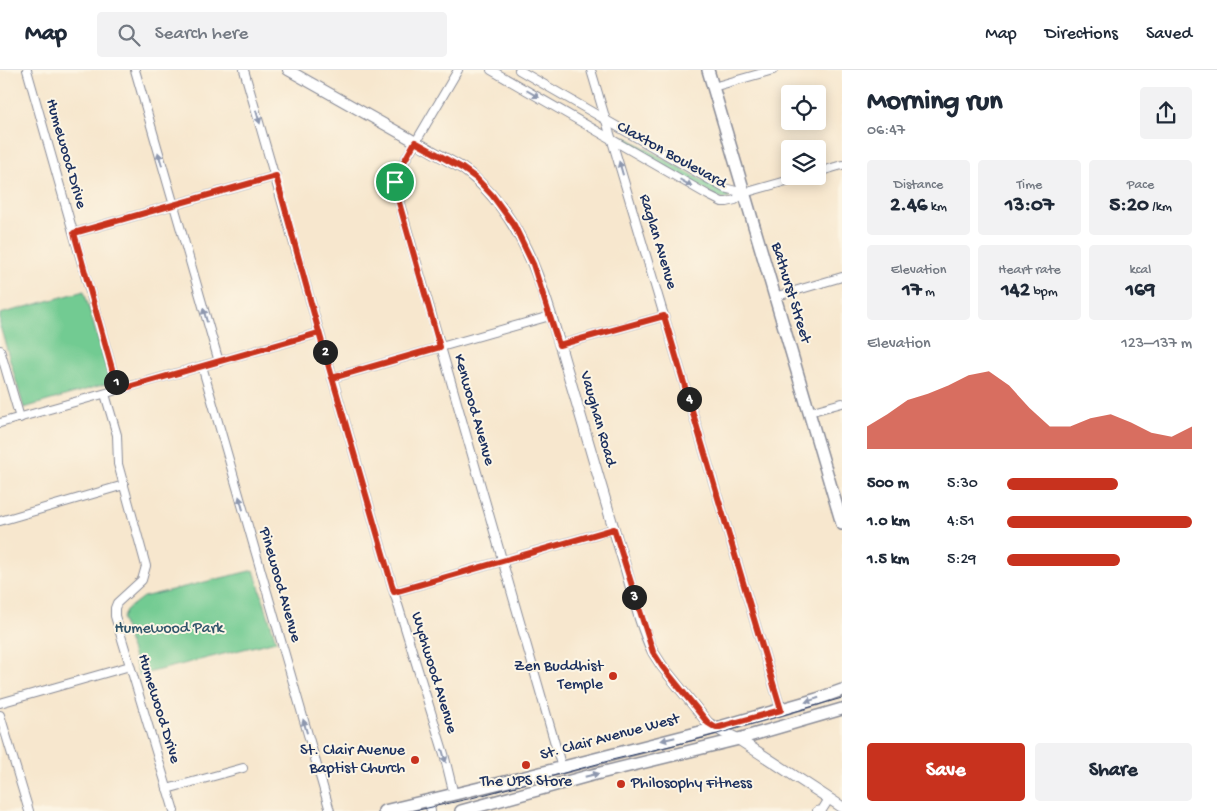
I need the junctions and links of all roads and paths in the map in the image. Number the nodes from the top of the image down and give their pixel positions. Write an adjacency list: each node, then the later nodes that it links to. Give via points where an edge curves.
1 (27, 70): 21 (street, Humewood Drive)
2 (135, 70): 20 (street, one-way to 2)
3 (244, 70): 17 (street, Wychwood Avenue, one-way to 17)
4 (288, 70): 14 (street, Vaughan Road)
5 (458, 70): 14 (street, Kenwood Avenue)
6 (491, 70): 13 (street, Claxton Boulevard, one-way to 13)
7 (519, 70): 12 (street, Claxton Boulevard)
8 (592, 70): 12 (street, Raglan Avenue)
9 (708, 70): 11 (main road, Bathurst Street)
10 (773, 70): 11 (street)
11 (713, 87): 19 (main road, Bathurst Street)
12 (607, 122): 13 (street, Raglan Avenue); 19 (street, Claxton Boulevard, via 724,188)
13 (613, 140): 19 (street, Claxton Boulevard, one-way to 19, via 722,202 735,200); 25 (street, Raglan Avenue, one-way to 13)
14 (415, 142): 24 (street, Vaughan Road, via 462,168 492,195 525,246); 28 (street, Kenwood Avenue, via 396,175 395,186)
15 (842, 165): 16 (street)
16 (826, 170)
17 (276, 176): 20 (street); 26 (street, Wychwood Avenue)
18 (781, 183): 19 (street)
19 (744, 194): 23 (main road, Bathurst Street)
20 (173, 205): 21 (street); 30 (street, one-way to 20)
21 (74, 233): 33 (street, Humewood Drive)
22 (842, 277): 23 (street)
23 (774, 297): 36 (main road, Bathurst Street)
24 (550, 316): 27 (street, Vaughan Road); 28 (street)
25 (664, 316): 27 (street); 49 (street, Raglan Avenue)
26 (319, 333): 30 (street); 32 (street, Wychwood Avenue)
27 (559, 345): 42 (street, Vaughan Road)
28 (440, 347): 32 (street); 43 (street, Kenwood Avenue)
29 (0, 350): 37 (street)
30 (218, 362): 31 (street)
31 (202, 366): 33 (street); 62 (street, Pinewood Avenue, one-way to 31)
32 (332, 378): 44 (street, Wychwood Avenue)
33 (118, 390): 34 (street)
34 (105, 394): 37 (street); 39 (street, Humewood Drive, via 117,435 118,461)
35 (842, 404): 36 (street)
36 (809, 412): 41 (main road, Bathurst Street)
37 (20, 418): 38 (street)
38 (0, 423)
39 (124, 485): 40 (street); 45 (street, Humewood Drive, via 146,566 142,580 117,603 114,612)
40 (0, 521)
41 (842, 524)
42 (614, 529): 43 (street); 51 (street, Vaughan Road, via 653,652 708,723)
43 (502, 562): 44 (street); 54 (street, Kenwood Avenue)
44 (394, 592): 56 (street, Wychwood Avenue, one-way to 56)
45 (130, 666): 47 (street); 55 (street, Humewood Drive)
46 (842, 690): 49 (main road, St. Clair Avenue West, one-way to 49)
47 (0, 703)
48 (842, 709): 52 (main road, St. Clair Avenue West)
49 (781, 710): 51 (main road, St. Clair Avenue West)
50 (0, 715): 60 (street)
51 (716, 728): 52 (street, Vaughan Road); 54 (main road, St. Clair Avenue West, one-way to 54)
52 (738, 739): 57 (street, Vaughan Road); 64 (main road, St. Clair Avenue West, one-way to 52)
53 (244, 768): 55 (street)
54 (562, 768): 56 (main road, St. Clair Avenue West)
55 (167, 788): 61 (street, Humewood Drive)
56 (454, 795): 58 (main road, St. Clair Avenue West)
57 (829, 799): 59 (street, Vaughan Road); 65 (street, via 822,810)
58 (430, 806): 63 (main road, St. Clair Avenue West)
59 (842, 808)
60 (29, 811)
61 (174, 811)
62 (330, 811)
63 (384, 811)
64 (461, 811)
65 (817, 811)

